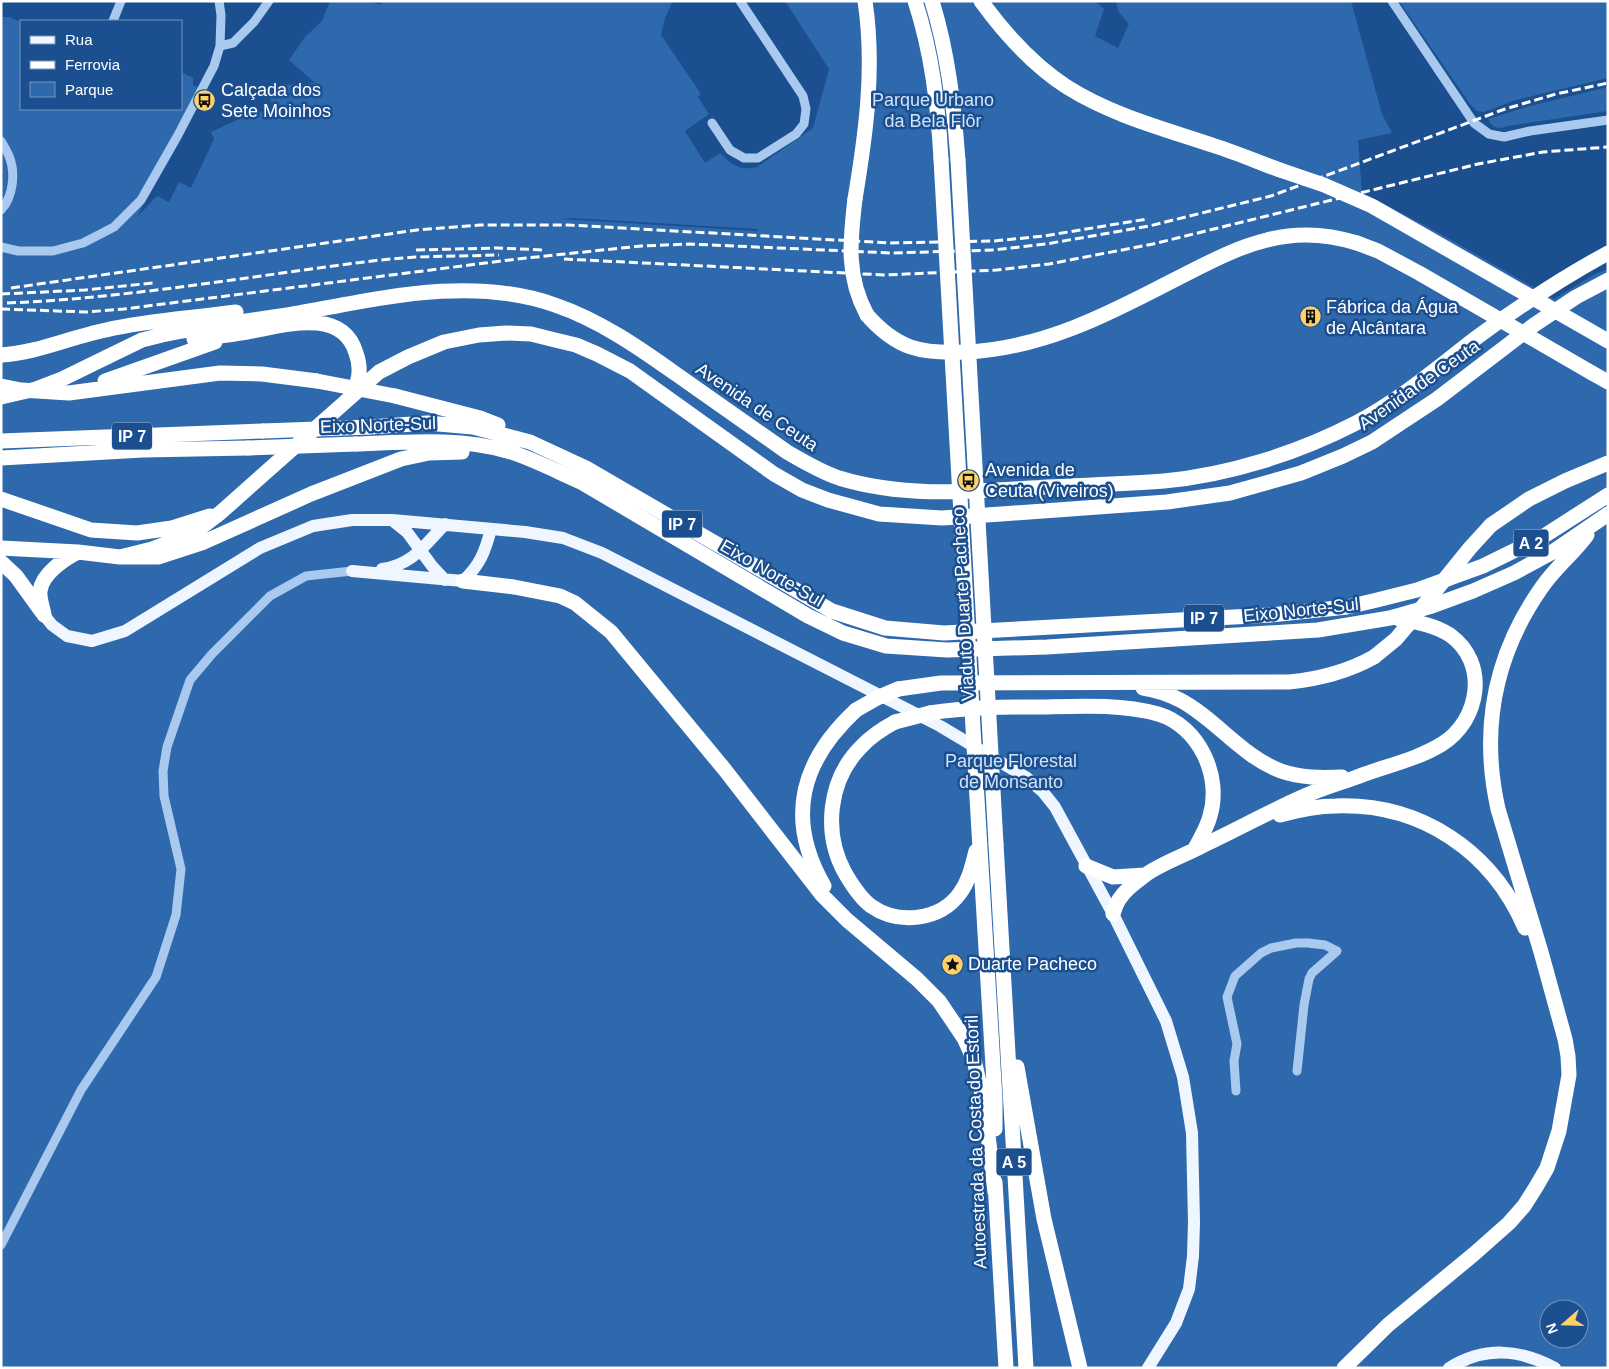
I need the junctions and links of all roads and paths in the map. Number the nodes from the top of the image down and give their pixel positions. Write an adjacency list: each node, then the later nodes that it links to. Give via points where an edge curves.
1 (121, 1): 10 (street)
2 (219, 1): 11 (street)
3 (269, 1): 11 (street, via 254,22 232,43)
4 (740, 1): 13 (street, via 803,96 806,109 804,124 796,134 758,158 744,158 730,150)
5 (865, 1): 26 (highway, bridge, via 870,89 855,199 851,266 856,290 867,315 899,342 915,349 940,353 992,350 1030,343 1076,328 1250,245 1286,236 1307,235 1357,243 1378,251)
6 (916, 1): 62 (highway, Viaduto Duarte Pacheco, bridge, via 932,66 939,121)
7 (932, 1): 69 (highway, Viaduto Duarte Pacheco, bridge, via 952,92 958,160)
8 (981, 1): 21 (highway, bridge, via 1034,61 1082,96 1144,124 1324,185 1372,206)
9 (1392, 1): 12 (street, via 1483,132 1504,137)
10 (113, 20)
11 (220, 46): 16 (street, via 199,97 141,200 114,227 83,243 53,250)
12 (1608, 120)
13 (712, 123)
14 (1, 142): 15 (street, via 10,157 13,178 8,202)
15 (1, 210)
16 (1, 248)
17 (1608, 253): 31 (highway, Avenida de Ceuta, via 1519,308 1386,406)
18 (1608, 280): 35 (highway, Avenida de Ceuta, via 1534,325 1401,424)
19 (382, 298): 22 (highway, Avenida de Ceuta, via 439,291 513,295 553,304 589,319); 23 (highway, via 129,325); 24 (highway, via 162,335)
20 (238, 334): 24 (highway, via 187,339); 28 (highway); 30 (highway, via 312,322 340,330 353,344 358,361 356,387)
21 (1608, 341)
22 (643, 351): 25 (highway); 34 (highway, Avenida de Ceuta)
23 (1, 355)
24 (107, 357): 29 (highway, bridge, via 36,389)
25 (630, 372): 30 (highway, Avenida de Ceuta, via 576,345 531,334 506,333 444,342 379,372); 39 (highway, Avenida de Ceuta)
26 (1608, 382)
27 (1, 386): 28 (highway)
28 (68, 393): 33 (highway, bridge, via 220,373 262,374 395,396 480,418)
29 (1, 397)
30 (348, 399): 42 (highway, Avenida de Ceuta)
31 (1331, 435): 34 (highway, Avenida de Ceuta, via 1246,465 1166,481 934,493 893,490 838,478); 35 (highway)
32 (1, 441): 33 (highway, Eixo Norte-Sul / IP 7, bridge, via 428,423 473,427)
33 (530, 442): 54 (highway, Eixo Norte-Sul / IP 7, via 586,468 832,611 884,628 950,633 1270,615 1347,606 1396,596)
34 (787, 452): 39 (highway)
35 (1343, 456): 39 (highway, Avenida de Ceuta, via 1301,473 1230,493 1167,502 942,518 879,514 828,500)
36 (1, 458): 37 (highway, Eixo Norte-Sul / IP 7, bridge, via 144,450 421,442 492,448)
37 (530, 459): 50 (highway, via 449,452 401,459 177,552 158,557); 58 (highway, Eixo Norte-Sul / IP 7, via 581,482 808,616 843,633 886,646 947,650 1047,647 1300,632)
38 (1608, 462): 59 (highway, bridge, via 1529,499 1491,525 1396,639 1374,657 1348,670 1312,680 1289,682)
39 (774, 474)
40 (1608, 495): 54 (highway, A 2, via 1527,545)
41 (1, 499): 42 (highway, via 91,530 137,534 172,528)
42 (220, 513): 50 (highway, Avenida de Ceuta, via 181,538)
43 (1602, 518): 56 (highway, A 2, via 1534,563); 72 (highway, via 1547,580 1514,635 1497,685 1490,732 1498,809 1565,1039 1569,1075)
44 (392, 520): 45 (main road); 48 (main road); 57 (main road, via 352,520 312,526 260,548 124,631 92,641 67,636)
45 (445, 524): 46 (main road); 48 (main road)
46 (490, 530): 55 (main road, via 486,550 475,570); 64 (main road, via 563,538 602,553 940,726 1027,778 1043,792 1055,807)
47 (1, 548): 49 (highway)
48 (421, 550): 52 (main road, via 396,567); 53 (main road)
49 (78, 552): 50 (highway); 57 (highway, via 64,559 48,574 40,591)
50 (120, 557)
51 (1, 562): 57 (highway, via 16,576)
52 (352, 571): 53 (main road); 74 (street, via 306,576 270,596 190,680 167,747 163,771 164,796 182,869 176,915 156,977 81,1090)
53 (445, 580): 55 (main road)
54 (1447, 580)
55 (463, 581): 68 (highway, via 560,596 575,603 611,632 822,895)
56 (1453, 599): 58 (highway, Eixo Norte-Sul / IP 7)
57 (44, 615)
58 (1390, 618): 60 (highway, via 1430,626 1456,641 1472,664 1476,683 1474,699 1462,725 1442,744)
59 (1117, 682): 60 (highway, via 1156,690 1180,700 1252,755 1282,771 1315,778); 68 (highway, bridge, via 941,683 898,689 856,710 826,742 811,770 803,812 807,844 817,874)
60 (1361, 775): 61 (highway)
61 (1252, 822): 63 (highway); 72 (highway, via 1318,807 1394,812 1428,824 1475,856 1506,889 1537,957 1558,1034)
62 (979, 840): 63 (highway, bridge, via 965,884 948,905 912,918 882,912 858,893 834,850 831,832 838,782 851,758 872,736 895,722 930,713 1032,707 1134,709 1160,714 1187,731 1210,768 1213,791 1210,815); 66 (highway, Viaduto Duarte Pacheco)
63 (1194, 850): 65 (highway)
64 (1086, 866): 65 (highway, via 1113,877); 67 (main road)
65 (1145, 875): 67 (highway, via 1121,897)
66 (985, 914): 73 (highway, Autoestrada da Costa do Estoril / A 5, via 995,1100)
67 (1113, 914): 78 (main road, via 1166,1021 1182,1077 1192,1133 1194,1222 1189,1289 1176,1323)
68 (863, 934): 73 (highway, via 928,989 964,1038 974,1060 984,1103)
69 (1002, 957): 76 (highway, Autoestrada da Costa do Estoril / A 5); 77 (highway, via 1032,1160)
70 (1297, 1071): 71 (street, via 1309,979 1337,951 1308,942 1261,953 1235,976 1226,997 1237,1044 1234,1061)
71 (1236, 1091)
72 (1565, 1094): 79 (highway, via 1555,1147 1547,1168 1524,1206 1492,1239 1400,1315)
73 (995, 1192): 75 (highway, Autoestrada da Costa do Estoril / A 5)
74 (1, 1245)
75 (1006, 1368)
76 (1026, 1368)
77 (1080, 1368)
78 (1148, 1368)
79 (1344, 1368)
80 (1449, 1368): 81 (main road, via 1472,1357 1501,1352 1530,1356)
81 (1555, 1368)

